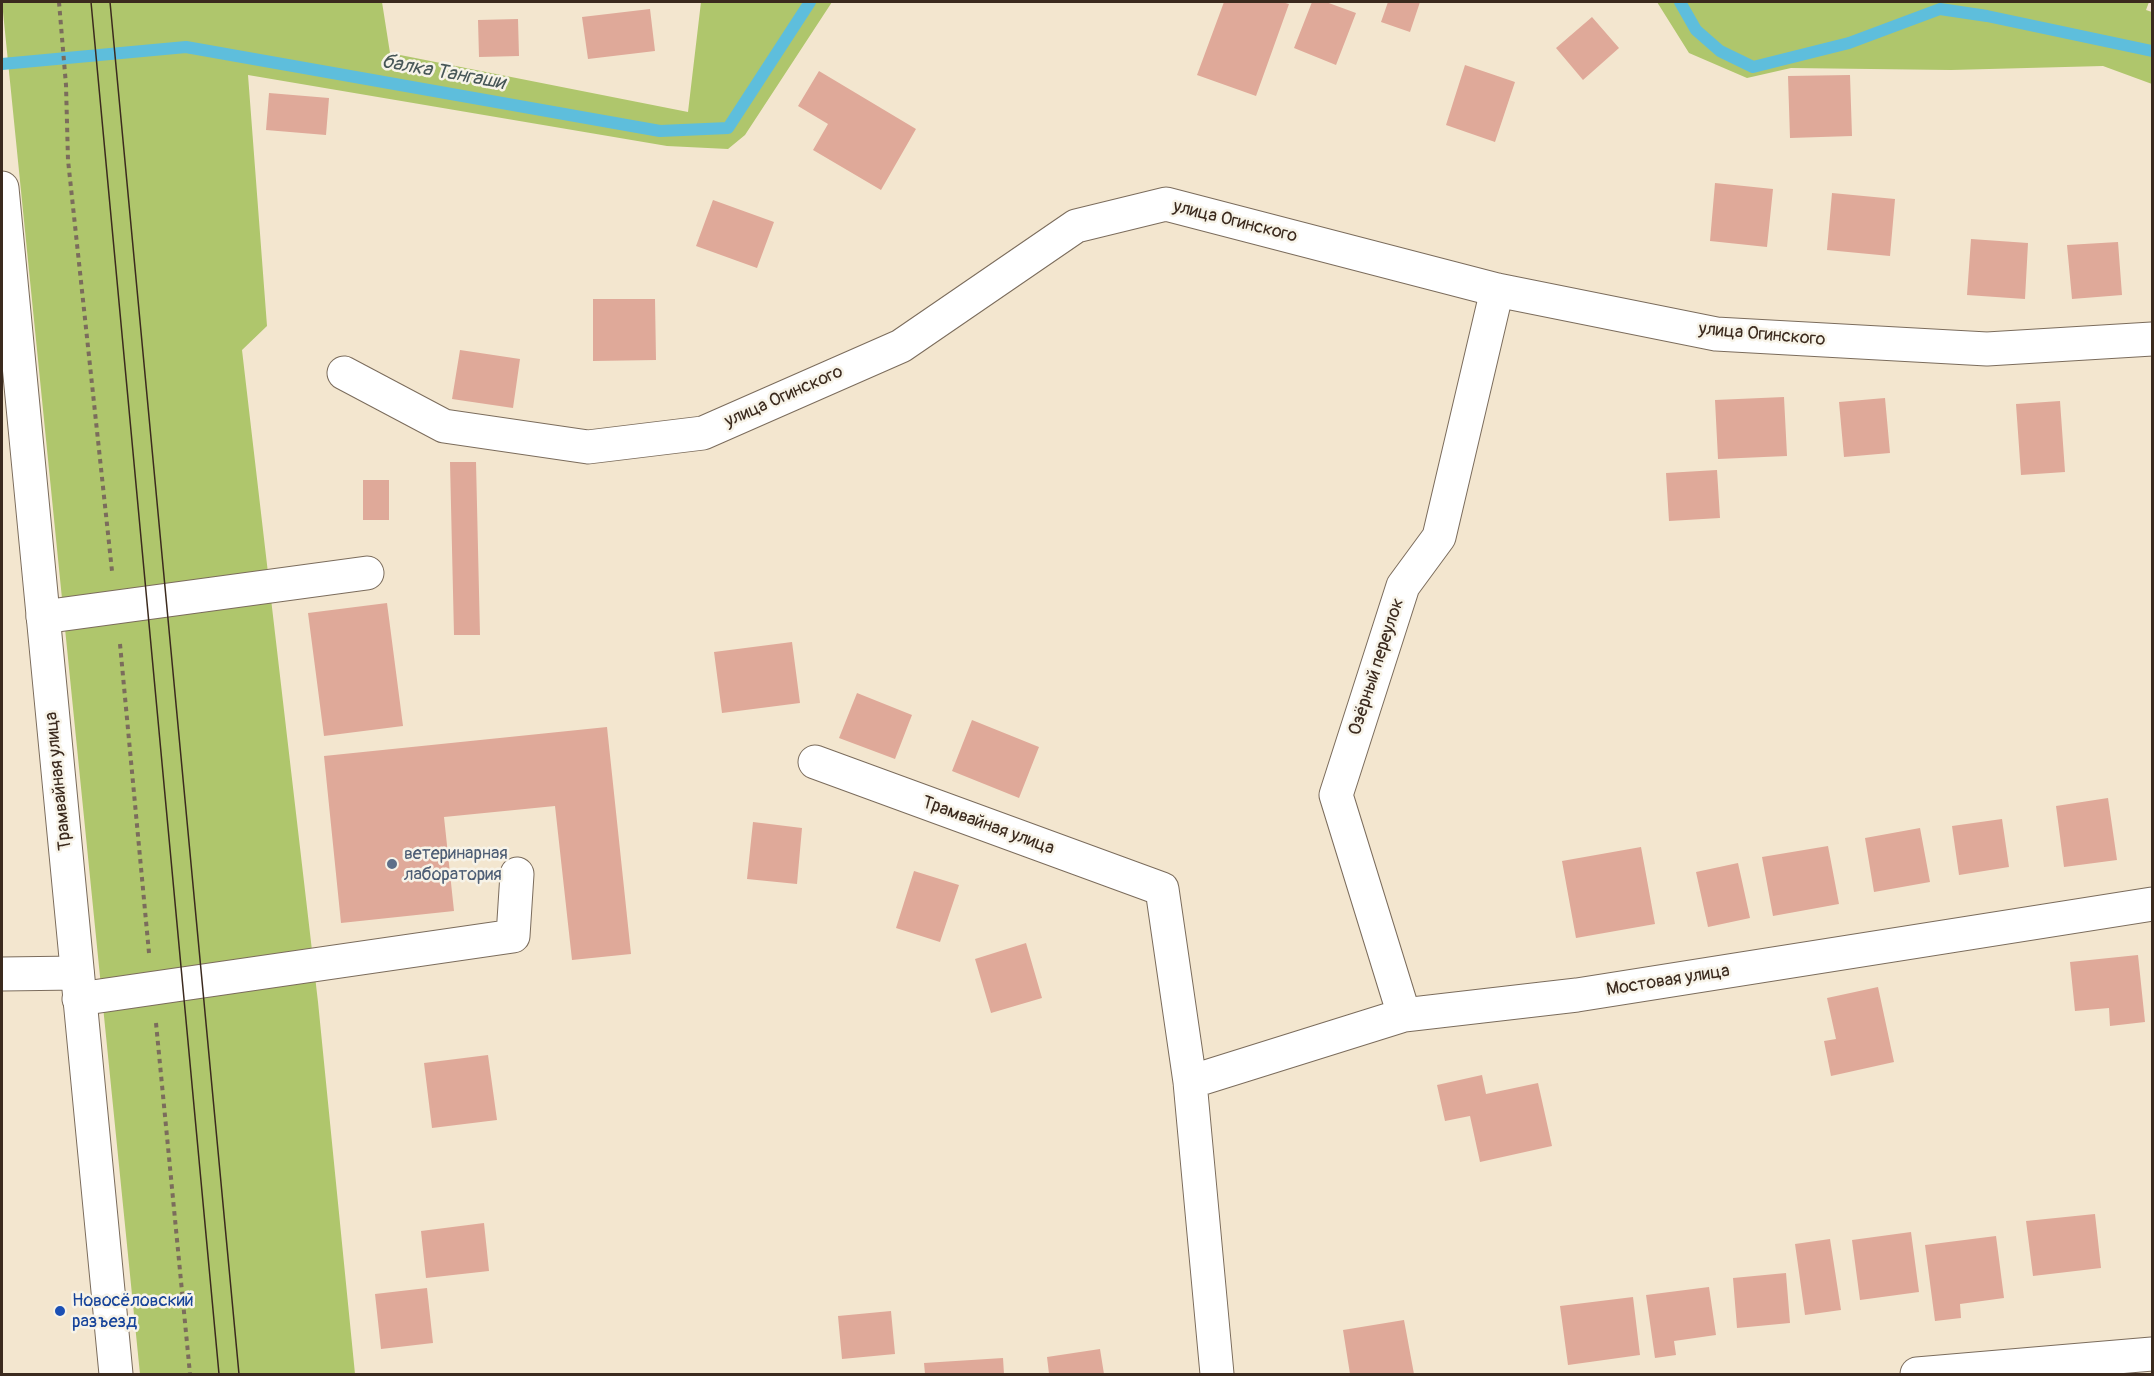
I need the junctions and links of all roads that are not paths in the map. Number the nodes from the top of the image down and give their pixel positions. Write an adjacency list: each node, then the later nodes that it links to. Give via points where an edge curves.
1 (2, 188): 6 (street, Трамвайная улица)
2 (1497, 290): 3 (street, улица Огинского, via 1716,334 1987,350); 4 (street, улица Огинского, via 1166,204 1076,226 901,346 703,434 588,447 444,426); 12 (street, Озёрный переулок, via 1439,537 1402,586 1336,795)
3 (2152, 339)
4 (344, 373)
5 (367, 573): 6 (street)
6 (43, 617): 11 (street, Трамвайная улица)
7 (815, 762): 13 (street, Трамвайная улица, via 1162,889)
8 (517, 874): 11 (street, via 513,936 153,988)
9 (2152, 903): 12 (street, Мостовая улица, via 1577,995)
10 (2, 974): 11 (street)
11 (78, 986): 15 (street, Трамвайная улица)
12 (1404, 1015): 13 (street, Мостовая улица)
13 (1190, 1082): 16 (street)
14 (2152, 1354): 17 (street)
15 (116, 1374)
16 (1217, 1374)
17 (1917, 1374)

